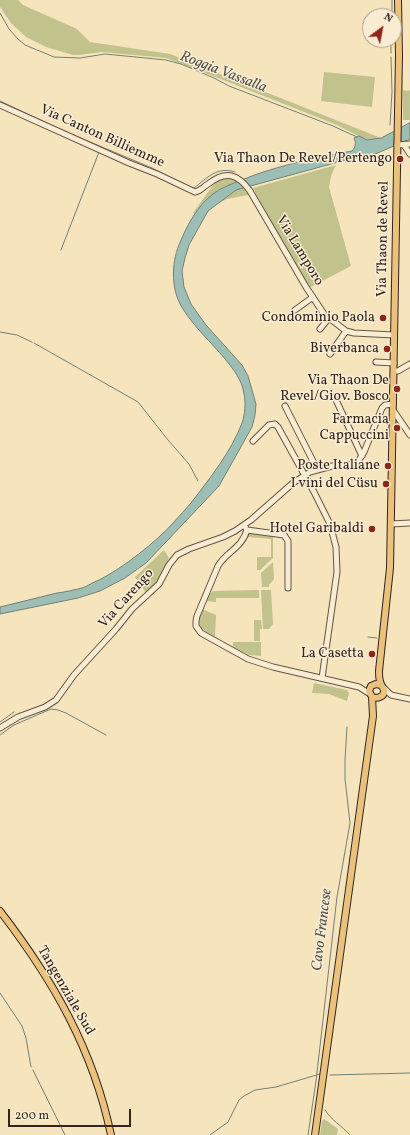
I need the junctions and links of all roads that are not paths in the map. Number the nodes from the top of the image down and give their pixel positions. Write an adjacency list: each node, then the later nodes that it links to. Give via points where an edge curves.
1 (398, 0): 3 (main road, Via Thaon de Revel)
2 (0, 105): 6 (street, Via Canton Billiemme)
3 (397, 144): 4 (street); 12 (main road, Via Thaon de Revel)
4 (407, 144): 5 (street)
5 (410, 154)
6 (195, 192): 7 (street, Via Lamporo, via 219,177 230,175 240,179 250,191)
7 (313, 297): 8 (street); 9 (street, Via Lamporo)
8 (295, 310)
9 (329, 318): 10 (street); 11 (street, Via Lamporo)
10 (320, 329)
11 (346, 331): 12 (street, Via Lamporo); 13 (street)
12 (394, 335): 15 (main road, Via Thaon de Revel)
13 (330, 354)
14 (376, 362): 15 (street)
15 (394, 363): 17 (main road, Via Thaon de Revel)
16 (410, 364): 17 (street)
17 (394, 371): 20 (main road, Via Thaon de Revel)
18 (336, 400): 23 (street)
19 (285, 406): 24 (street)
20 (393, 407): 21 (street); 23 (street, via 385,405 382,408); 27 (main road, Via Thaon de Revel)
21 (410, 435)
22 (253, 441): 25 (street, via 269,425 275,424)
23 (362, 456): 24 (street, Via Carengo, via 356,463)
24 (317, 469): 25 (street, Via Carengo)
25 (304, 475): 28 (street, Via Carengo); 31 (street, via 330,524 336,547 337,572)
26 (410, 523): 27 (street)
27 (391, 524): 30 (main road, Via Thaon de Revel, via 390,568)
28 (246, 527): 29 (street, via 284,536 288,541); 31 (street, via 243,539 235,550 220,562 197,616 196,626 201,633 248,659); 40 (street, Via Carengo, via 177,555 160,584 129,613 74,675 56,700)
29 (288, 588)
30 (379, 671): 32 (main road, Via Thaon de Revel); 33 (main road, Via Thaon de Revel)
31 (322, 678): 34 (street)
32 (372, 686): 33 (main road); 34 (street); 36 (main road)
33 (382, 686): 35 (street); 37 (main road)
34 (359, 687): 36 (street)
35 (391, 694): 37 (street); 38 (street)
36 (371, 695): 37 (main road); 39 (main road)
37 (381, 697): 39 (main road)
38 (410, 699)
39 (373, 714): 43 (main road)
40 (0, 728)
41 (0, 911): 42 (main road, Tangenziale Sud, via 21,938 65,1008 89,1059)
42 (111, 1135)
43 (315, 1135)

